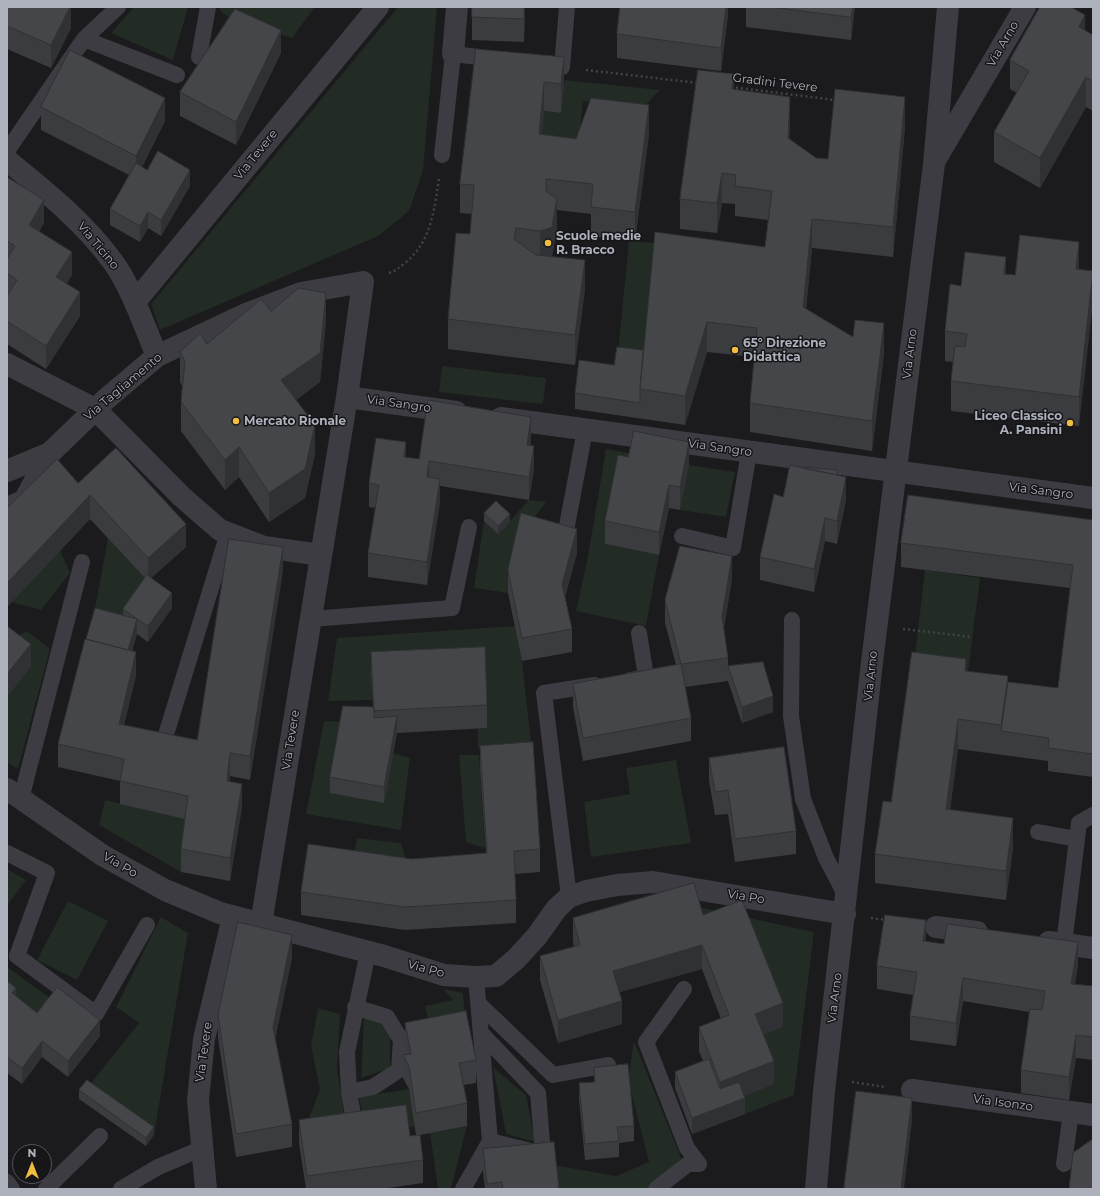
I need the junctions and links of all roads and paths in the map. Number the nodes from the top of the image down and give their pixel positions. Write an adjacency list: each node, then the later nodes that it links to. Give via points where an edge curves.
1 (118, 7): 8 (lane)
2 (208, 7): 10 (lane)
3 (378, 7): 23 (street, Via Tevere)
4 (457, 7): 9 (street)
5 (567, 7): 13 (lane)
6 (948, 7): 21 (street, Via Arno)
7 (1025, 7): 21 (street, Via Arno)
8 (84, 39): 14 (lane); 18 (lane)
9 (453, 54): 11 (lane); 19 (lane)
10 (199, 57)
11 (507, 61)
12 (539, 64): 13 (lane)
13 (562, 67): 15 (path)
14 (177, 75)
15 (703, 84)
16 (727, 87): 17 (path, Gradini Tevere)
17 (837, 100)
18 (7, 151)
19 (442, 155): 22 (path, via 434,217 421,246 395,272)
20 (7, 160): 23 (street, Via Ticino, via 71,215 114,262)
21 (934, 164): 32 (street, Via Arno)
22 (363, 282): 24 (street, Via Tagliamento, via 301,292 246,314); 26 (street, Via Tevere)
23 (135, 302): 24 (street, Via Ticino)
24 (157, 356): 27 (street, Via Tagliamento)
25 (7, 364): 27 (street)
26 (347, 397): 28 (street, Via Sangro); 39 (street, Via Tevere)
27 (95, 410): 30 (street, Via Tagliamento); 37 (street, via 182,497 220,530)
28 (584, 430): 29 (street, Via Sangro); 36 (lane)
29 (749, 452): 32 (street, Via Sangro); 38 (lane, via 733,548)
30 (50, 453): 31 (street, Via Tagliamento); 34 (street, Via Tagliamento, via 24,501)
31 (7, 471)
32 (895, 472): 33 (street, Via Sangro); 43 (street, Via Arno)
33 (1093, 498)
34 (7, 508)
35 (469, 527): 41 (lane, via 452,608)
36 (566, 531)
37 (228, 533): 39 (street, via 264,547); 46 (lane)
38 (682, 536)
39 (321, 555): 41 (street, Via Tevere)
40 (82, 562): 47 (lane)
41 (311, 619): 58 (street, Via Tevere)
42 (792, 620): 55 (lane, via 791,716 803,799)
43 (877, 626): 45 (path); 55 (street, Via Arno)
44 (639, 633): 53 (lane, via 646,677 544,693)
45 (972, 637)
46 (164, 741)
47 (11, 794): 56 (street, Via Po, via 102,855 165,890)
48 (1093, 815): 50 (lane, via 1079,824)
49 (1038, 832): 50 (lane)
50 (1077, 839): 63 (lane)
51 (7, 853): 59 (lane, via 47,873 17,956 96,1014)
52 (699, 889): 53 (street, Via Po, via 653,882 617,885); 54 (lane); 55 (street, Via Po)
53 (569, 896): 66 (street, Via Po, via 511,964 496,976)
54 (676, 902)
55 (846, 906): 57 (path); 72 (street, Via Arno)
56 (233, 917): 58 (street, Via Po); 80 (street, Via Tevere, via 204,1038 198,1100)
57 (890, 921)
58 (261, 924): 65 (street, Via Po)
59 (147, 925)
60 (936, 927): 61 (street)
61 (996, 935)
62 (1026, 939): 63 (street)
63 (1064, 944): 64 (street)
64 (1093, 948)
65 (368, 952): 66 (street, Via Po, via 444,975); 69 (lane)
66 (476, 978): 68 (lane)
67 (684, 989): 88 (lane, via 646,1042 687,1148 699,1164 688,1164)
68 (479, 1004): 70 (lane); 71 (lane, via 553,1075)
69 (355, 1007): 74 (lane, via 347,1052); 74 (lane, via 387,1017 401,1040 399,1070 373,1087)
70 (482, 1034): 79 (lane); 79 (lane, via 538,1093 543,1154)
71 (608, 1065)
72 (826, 1079): 73 (path); 89 (street, Via Arno)
73 (912, 1090): 75 (street, Via Isonzo)
74 (349, 1092): 77 (lane)
75 (1071, 1112): 76 (street, Via Isonzo); 81 (lane)
76 (1093, 1115)
77 (355, 1126)
78 (100, 1136): 84 (lane)
79 (490, 1141): 87 (lane)
80 (201, 1149): 85 (lane, via 158,1168); 86 (street, Via Tevere)
81 (1064, 1164)
82 (7, 1182): 83 (lane)
83 (12, 1189)
84 (46, 1189)
85 (121, 1189)
86 (206, 1189)
87 (463, 1189)
88 (656, 1189)
89 (816, 1189)

